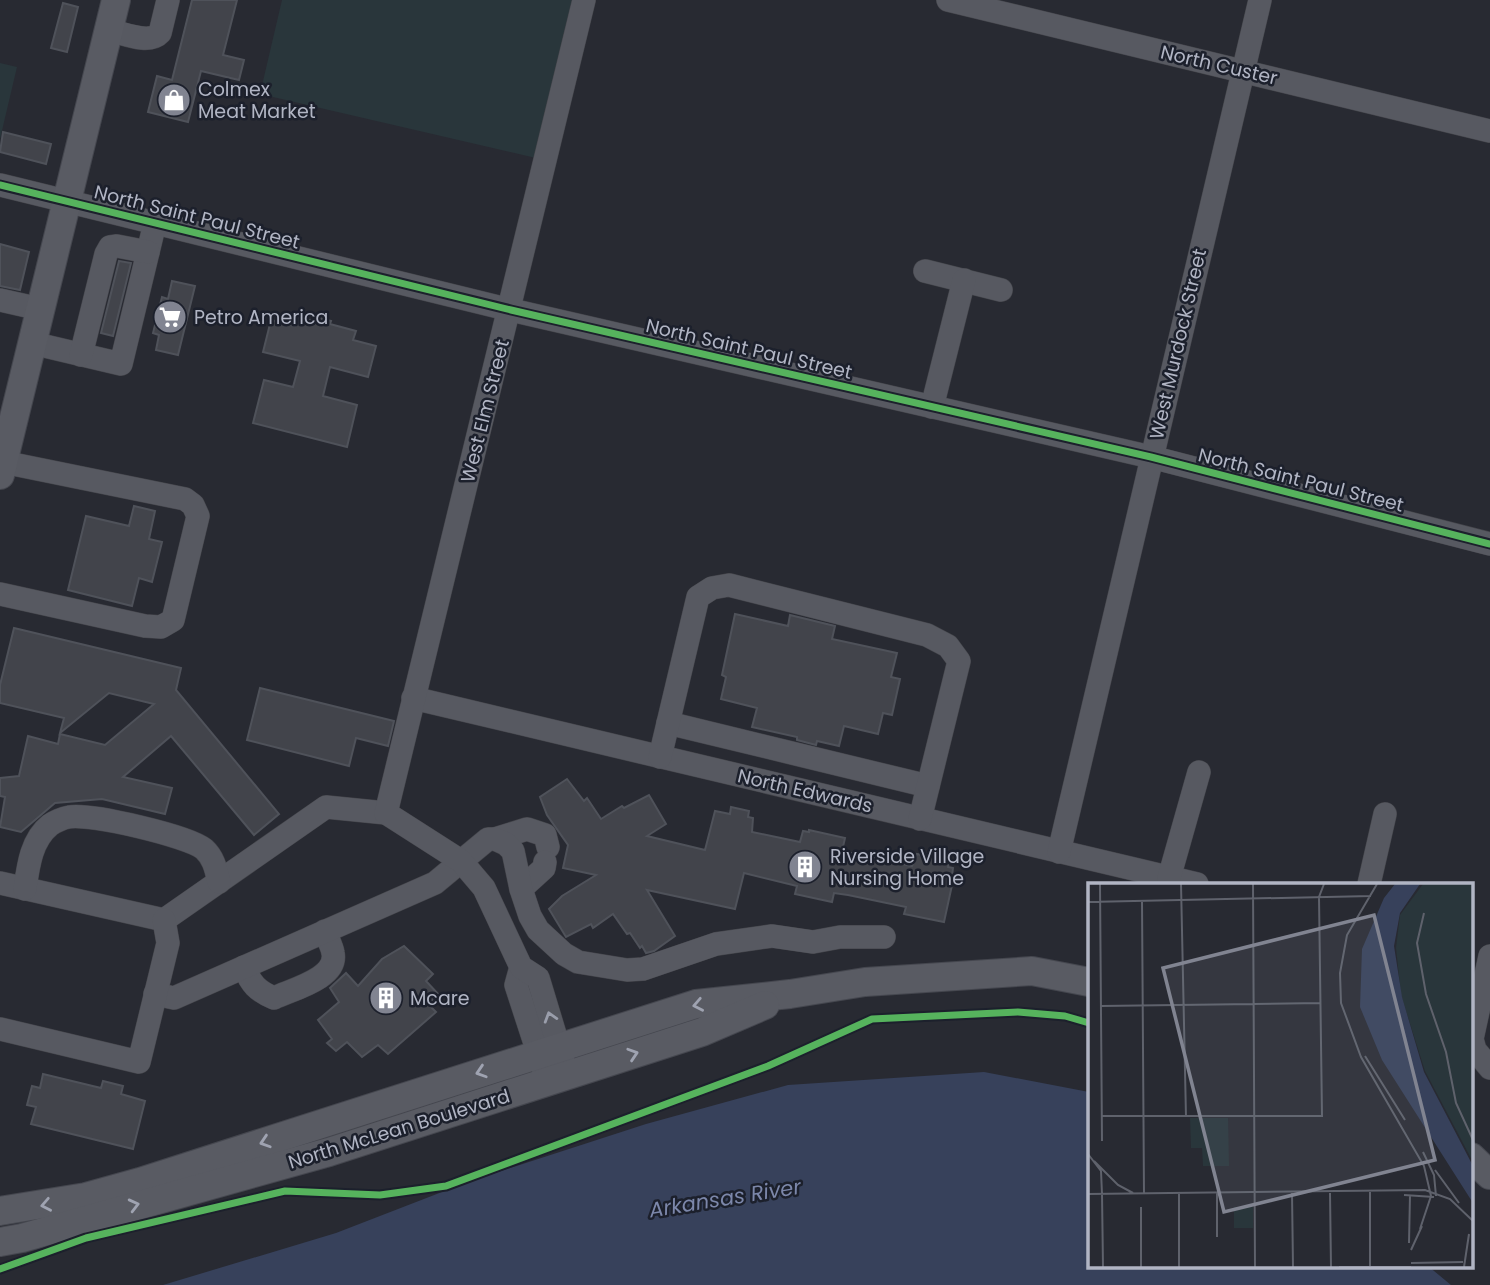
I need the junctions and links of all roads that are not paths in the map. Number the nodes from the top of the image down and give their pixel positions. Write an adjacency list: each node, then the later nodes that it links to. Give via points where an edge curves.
1 (116, 0): 6 (main road)
2 (168, 0): 6 (street, via 157,38)
3 (584, 0): 18 (street, West Elm Street)
4 (948, 0): 7 (street, North Custer)
5 (1260, 0): 7 (street, West Murdock Street)
6 (109, 30): 10 (main road)
7 (1243, 71): 8 (street, North Custer); 23 (street, West Murdock Street)
8 (1490, 131)
9 (0, 185): 10 (street, North Saint Paul Street)
10 (67, 201): 11 (street, North Saint Paul Street); 17 (main road)
11 (155, 223): 12 (street); 18 (street, North Saint Paul Street)
12 (148, 252): 20 (street, via 110,247); 20 (street, via 121,364)
13 (925, 271): 14 (street)
14 (964, 281): 15 (street); 21 (street)
15 (1002, 290)
16 (0, 300): 17 (street)
17 (40, 310): 19 (main road)
18 (510, 310): 21 (street, North Saint Paul Street); 27 (street, West Elm Street)
19 (32, 343): 20 (street); 22 (main road)
20 (82, 355)
21 (932, 407): 23 (street, North Saint Paul Street)
22 (7, 416): 24 (main road)
23 (1151, 457): 25 (street, North Saint Paul Street); 36 (street, West Murdock Street)
24 (1, 468): 26 (street, via 186,499 198,516 173,620 161,627)
25 (1490, 544)
26 (0, 594)
27 (413, 698): 29 (street, North Edwards); 32 (street, West Elm Street)
28 (668, 723): 29 (street); 31 (street); 31 (street, via 698,597 729,585 927,635 948,646 959,661)
29 (660, 757): 34 (street, North Edwards)
30 (1199, 772): 38 (street)
31 (928, 786): 34 (street)
32 (387, 813): 37 (street); 39 (street, via 326,807)
33 (1385, 814): 42 (street)
34 (920, 818): 36 (street, North Edwards)
35 (495, 839): 37 (street, via 481,842); 44 (street, via 513,852); 44 (street, via 527,829 545,835 544,868)
36 (1059, 852): 38 (street, North Edwards)
37 (461, 861): 46 (street, via 435,883); 56 (street, via 484,888 521,967 538,978)
38 (1169, 878): 41 (street, North Edwards)
39 (219, 882): 43 (street, via 211,857 185,839 105,819 70,817 49,826 34,845); 45 (street)
40 (0, 883): 43 (street)
41 (1192, 883)
42 (1369, 883)
43 (24, 889): 45 (street)
44 (521, 889): 47 (street, via 530,916 546,940 578,962 617,969 643,969 716,944 772,936 813,942)
45 (164, 920): 52 (street, via 168,943)
46 (325, 931): 50 (street); 50 (street, via 334,954 326,975 274,998 258,992)
47 (884, 937)
48 (1472, 949): 49 (street)
49 (1490, 955): 54 (street)
50 (244, 967): 52 (street, via 174,998)
51 (1088, 982): 53 (main road, North McLean Boulevard, via 1032,971 865,982)
52 (155, 994): 55 (street, via 139,1062)
53 (790, 994): 56 (main road, North McLean Boulevard, one-way to 56, via 696,1004); 58 (main road, North McLean Boulevard, one-way to 53, via 702,1032)
54 (1485, 999): 57 (street, via 1472,1039)
55 (0, 1029)
56 (548, 1050): 58 (street); 61 (main road, North McLean Boulevard, one-way to 61, via 140,1182 86,1197)
57 (1490, 1068)
58 (558, 1079): 62 (main road, North McLean Boulevard, one-way to 58, via 329,1152)
59 (1472, 1158): 60 (main road)
60 (1490, 1175)
61 (0, 1211)
62 (7, 1242)

